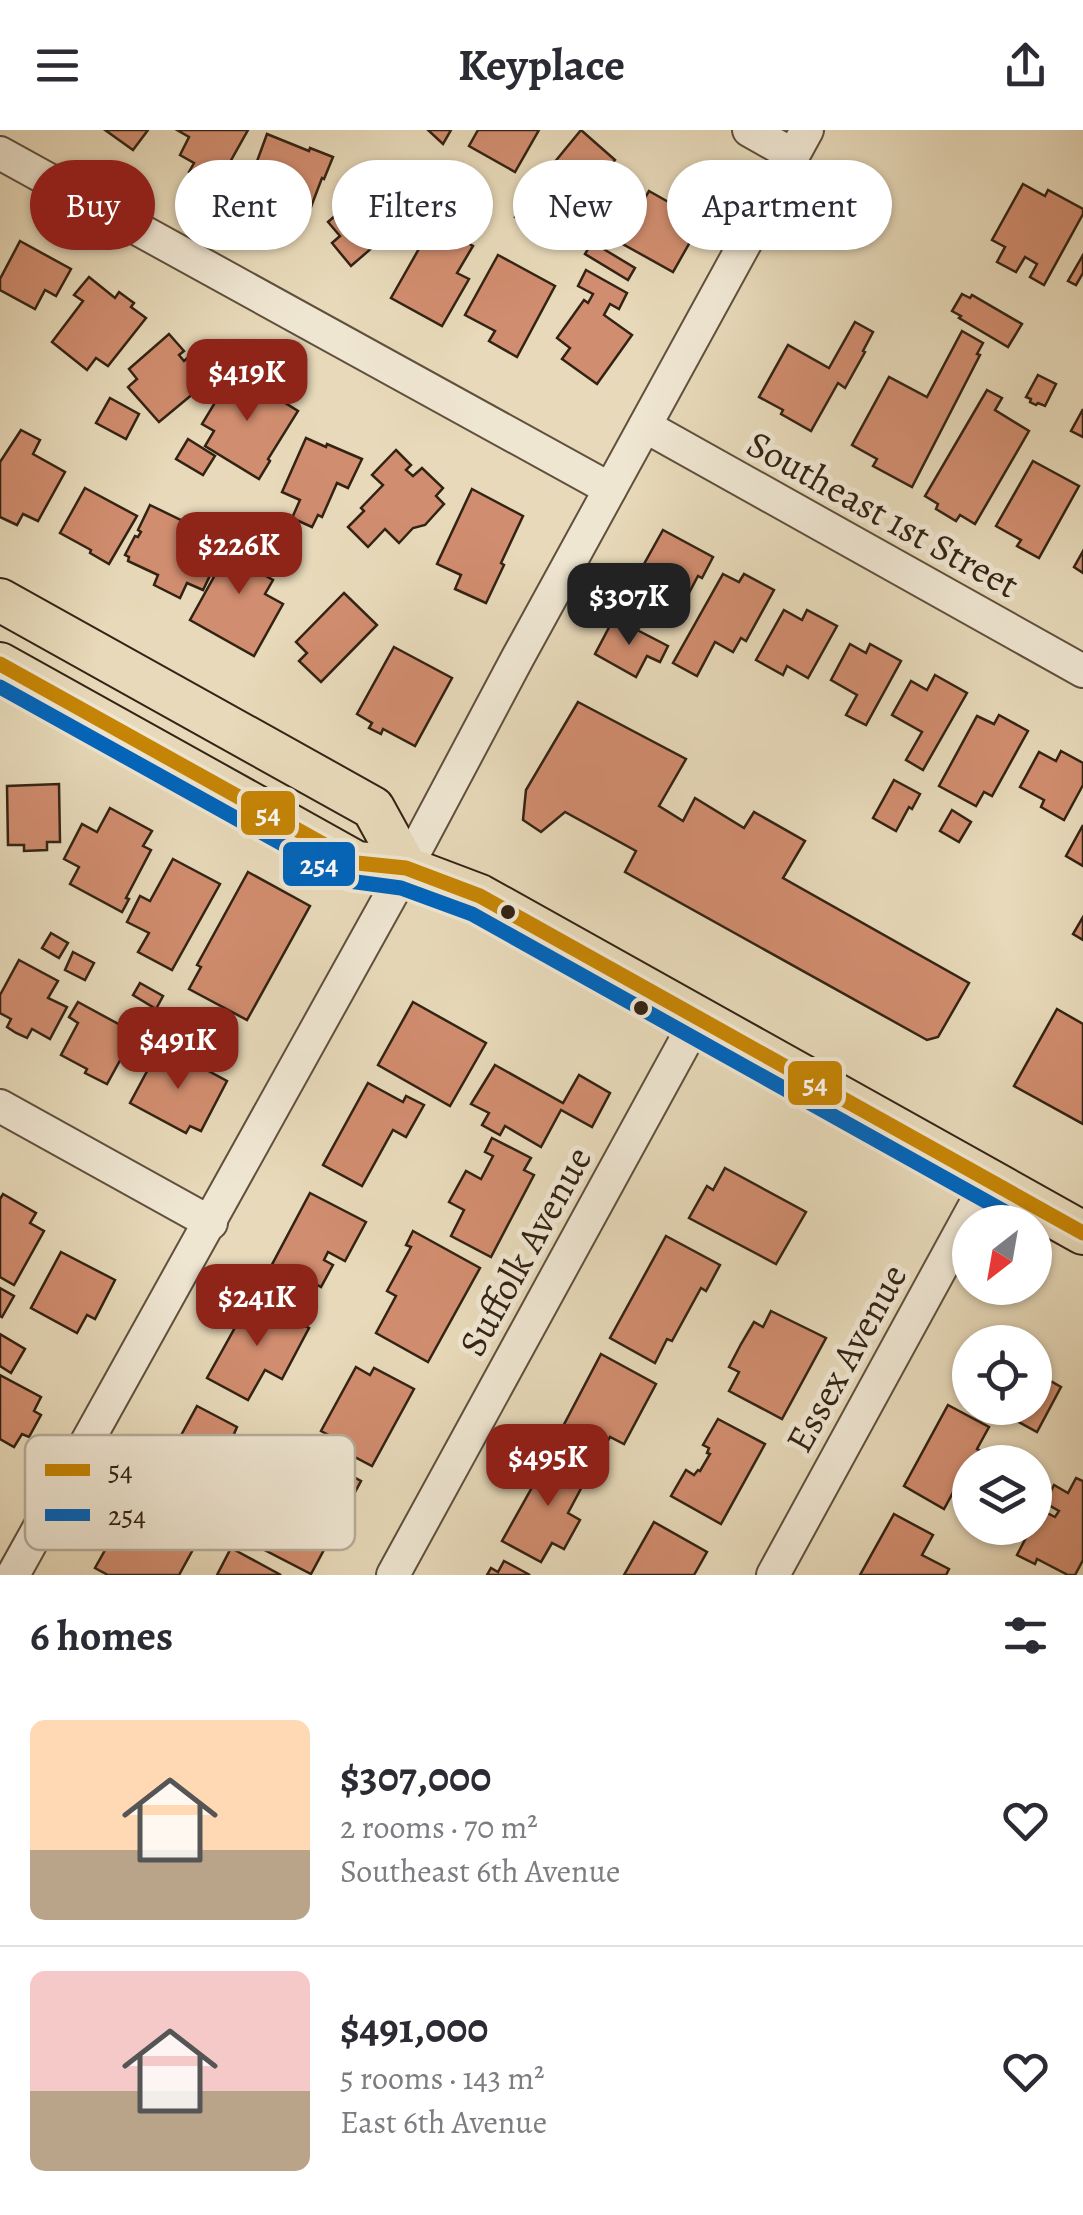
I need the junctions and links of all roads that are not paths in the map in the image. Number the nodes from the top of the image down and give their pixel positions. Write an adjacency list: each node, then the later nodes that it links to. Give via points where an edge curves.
1 (749, 130): 2 (street)
2 (800, 142): 4 (street)
3 (0, 153): 5 (street)
4 (644, 426): 5 (street); 8 (street, Southeast 1st Street)
5 (610, 488): 9 (street)
6 (0, 600): 9 (main road, via 373,808)
7 (0, 664): 9 (main road, via 356,863)
8 (1083, 671)
9 (406, 868): 10 (main road, via 480,896); 13 (street)
10 (698, 1018): 12 (main road); 16 (street, Suffolk Avenue)
11 (0, 1106): 13 (street)
12 (989, 1180): 14 (main road); 17 (street, Essex Avenue)
13 (211, 1222): 15 (street)
14 (1083, 1233)
15 (85, 1435)
16 (393, 1575)
17 (774, 1575)

